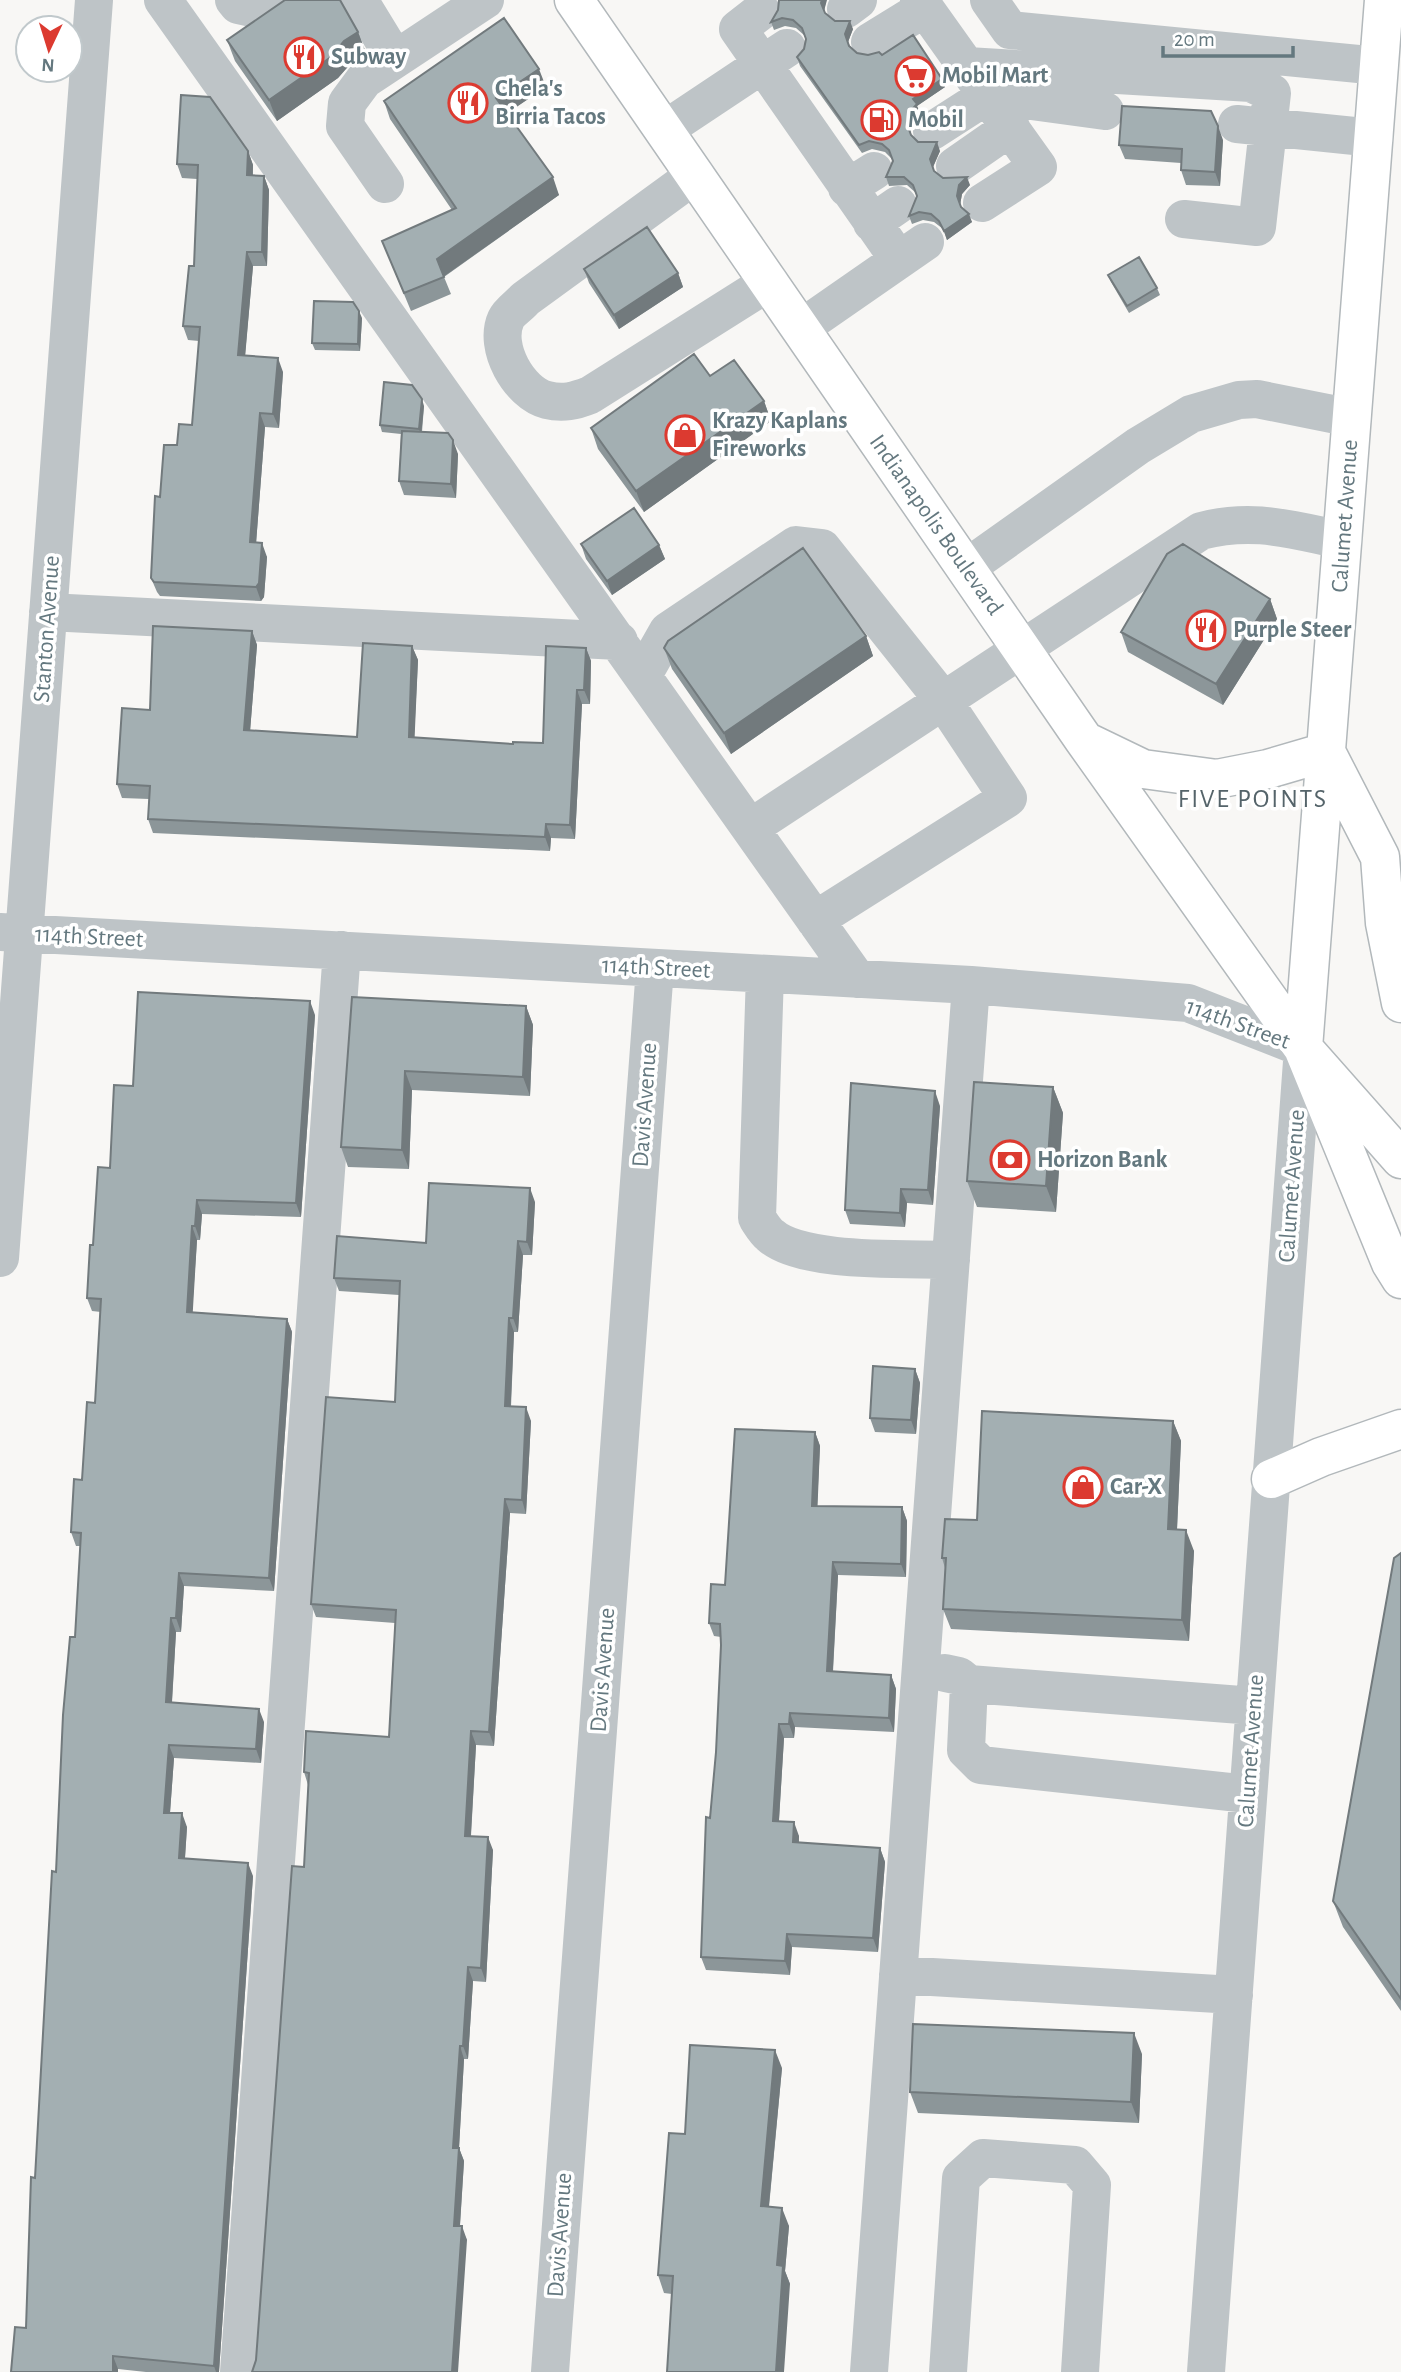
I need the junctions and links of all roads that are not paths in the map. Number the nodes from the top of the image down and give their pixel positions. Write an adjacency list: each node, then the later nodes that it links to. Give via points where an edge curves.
1 (94, 0): 33 (street, Stanton Avenue)
2 (163, 0): 34 (street)
3 (234, 0): 4 (street, via 256,9)
4 (283, 0)
5 (359, 0): 14 (street)
6 (485, 0): 14 (street)
7 (575, 0): 20 (main road, Indianapolis Boulevard)
8 (989, 0): 15 (street, via 1010,30)
9 (1384, 0): 15 (main road, Calumet Avenue)
10 (922, 4): 12 (street); 16 (street)
11 (761, 12): 13 (street, via 738,29)
12 (870, 42)
13 (775, 57): 20 (street); 29 (street, via 912,251)
14 (395, 59): 25 (street, via 364,80 347,103 345,126)
15 (1379, 66): 22 (main road, Calumet Avenue)
16 (977, 81): 17 (street); 18 (street, via 1251,83 1272,93); 19 (street); 21 (street)
17 (1105, 111)
18 (1253, 125): 22 (street); 27 (street, via 1257,228)
19 (1011, 127): 23 (street); 26 (street, via 1038,167)
20 (664, 130): 24 (main road, Indianapolis Boulevard)
21 (932, 131)
22 (1374, 138): 30 (main road, Calumet Avenue)
23 (956, 166)
24 (695, 174): 28 (main road, Indianapolis Boulevard); 28 (street, via 525,299 506,319 503,342 523,386 545,400 571,402 590,395)
25 (385, 184)
26 (982, 202)
27 (1184, 219)
28 (769, 282): 29 (main road, Indianapolis Boulevard)
29 (801, 328): 32 (main road, Indianapolis Boulevard)
30 (1352, 418): 31 (main road, Calumet Avenue); 32 (street, via 1257,400 1239,400 1191,414 1138,446)
31 (1343, 540): 35 (street, via 1258,524 1201,531); 39 (main road, Calumet Avenue)
32 (966, 568): 35 (main road, Indianapolis Boulevard)
33 (48, 612): 34 (street); 42 (street, Stanton Avenue)
34 (619, 641): 36 (street)
35 (1021, 649): 37 (street); 38 (main road, Indianapolis Boulevard)
36 (643, 675): 37 (street, via 668,631 796,545 822,548); 40 (street)
37 (943, 700): 40 (street); 41 (street, via 1008,798)
38 (1084, 740): 39 (main road, via 1143,769 1217,779); 49 (main road, Indianapolis Boulevard)
39 (1326, 752): 48 (main road, via 1380,858 1385,923); 49 (main road, Calumet Avenue)
40 (750, 828): 41 (street)
41 (815, 920): 46 (street)
42 (12, 932): 43 (street, 114th Street); 51 (street, Stanton Avenue)
43 (342, 950): 44 (street, 114th Street); 62 (street)
44 (655, 968): 45 (street, 114th Street); 63 (street, Davis Avenue)
45 (765, 974): 46 (street, 114th Street); 52 (street, via 757,1218 771,1236 792,1248 837,1257)
46 (857, 979): 47 (street, 114th Street)
47 (971, 985): 49 (street, 114th Street, via 1188,1003); 52 (street)
48 (1401, 1003)
49 (1303, 1048): 50 (main road, Indianapolis Boulevard); 53 (main road, Indianapolis Boulevard); 55 (street, Calumet Avenue)
50 (1401, 1159)
51 (0, 1258)
52 (951, 1259): 56 (street)
53 (1401, 1279)
54 (1401, 1429): 55 (main road)
55 (1271, 1479): 58 (street, Calumet Avenue)
56 (921, 1668): 57 (street, via 959,1676); 60 (street)
57 (968, 1684): 58 (street); 59 (street, via 966,1750 981,1765)
58 (1254, 1706): 59 (street, Calumet Avenue)
59 (1248, 1794): 61 (street, Calumet Avenue)
60 (898, 1975): 61 (street); 64 (street)
61 (1234, 1995): 67 (street, Calumet Avenue)
62 (239, 2372)
63 (550, 2372)
64 (869, 2372)
65 (948, 2372): 66 (street, via 961,2178 983,2158 1075,2165 1093,2185)
66 (1080, 2372)
67 (1206, 2372)

